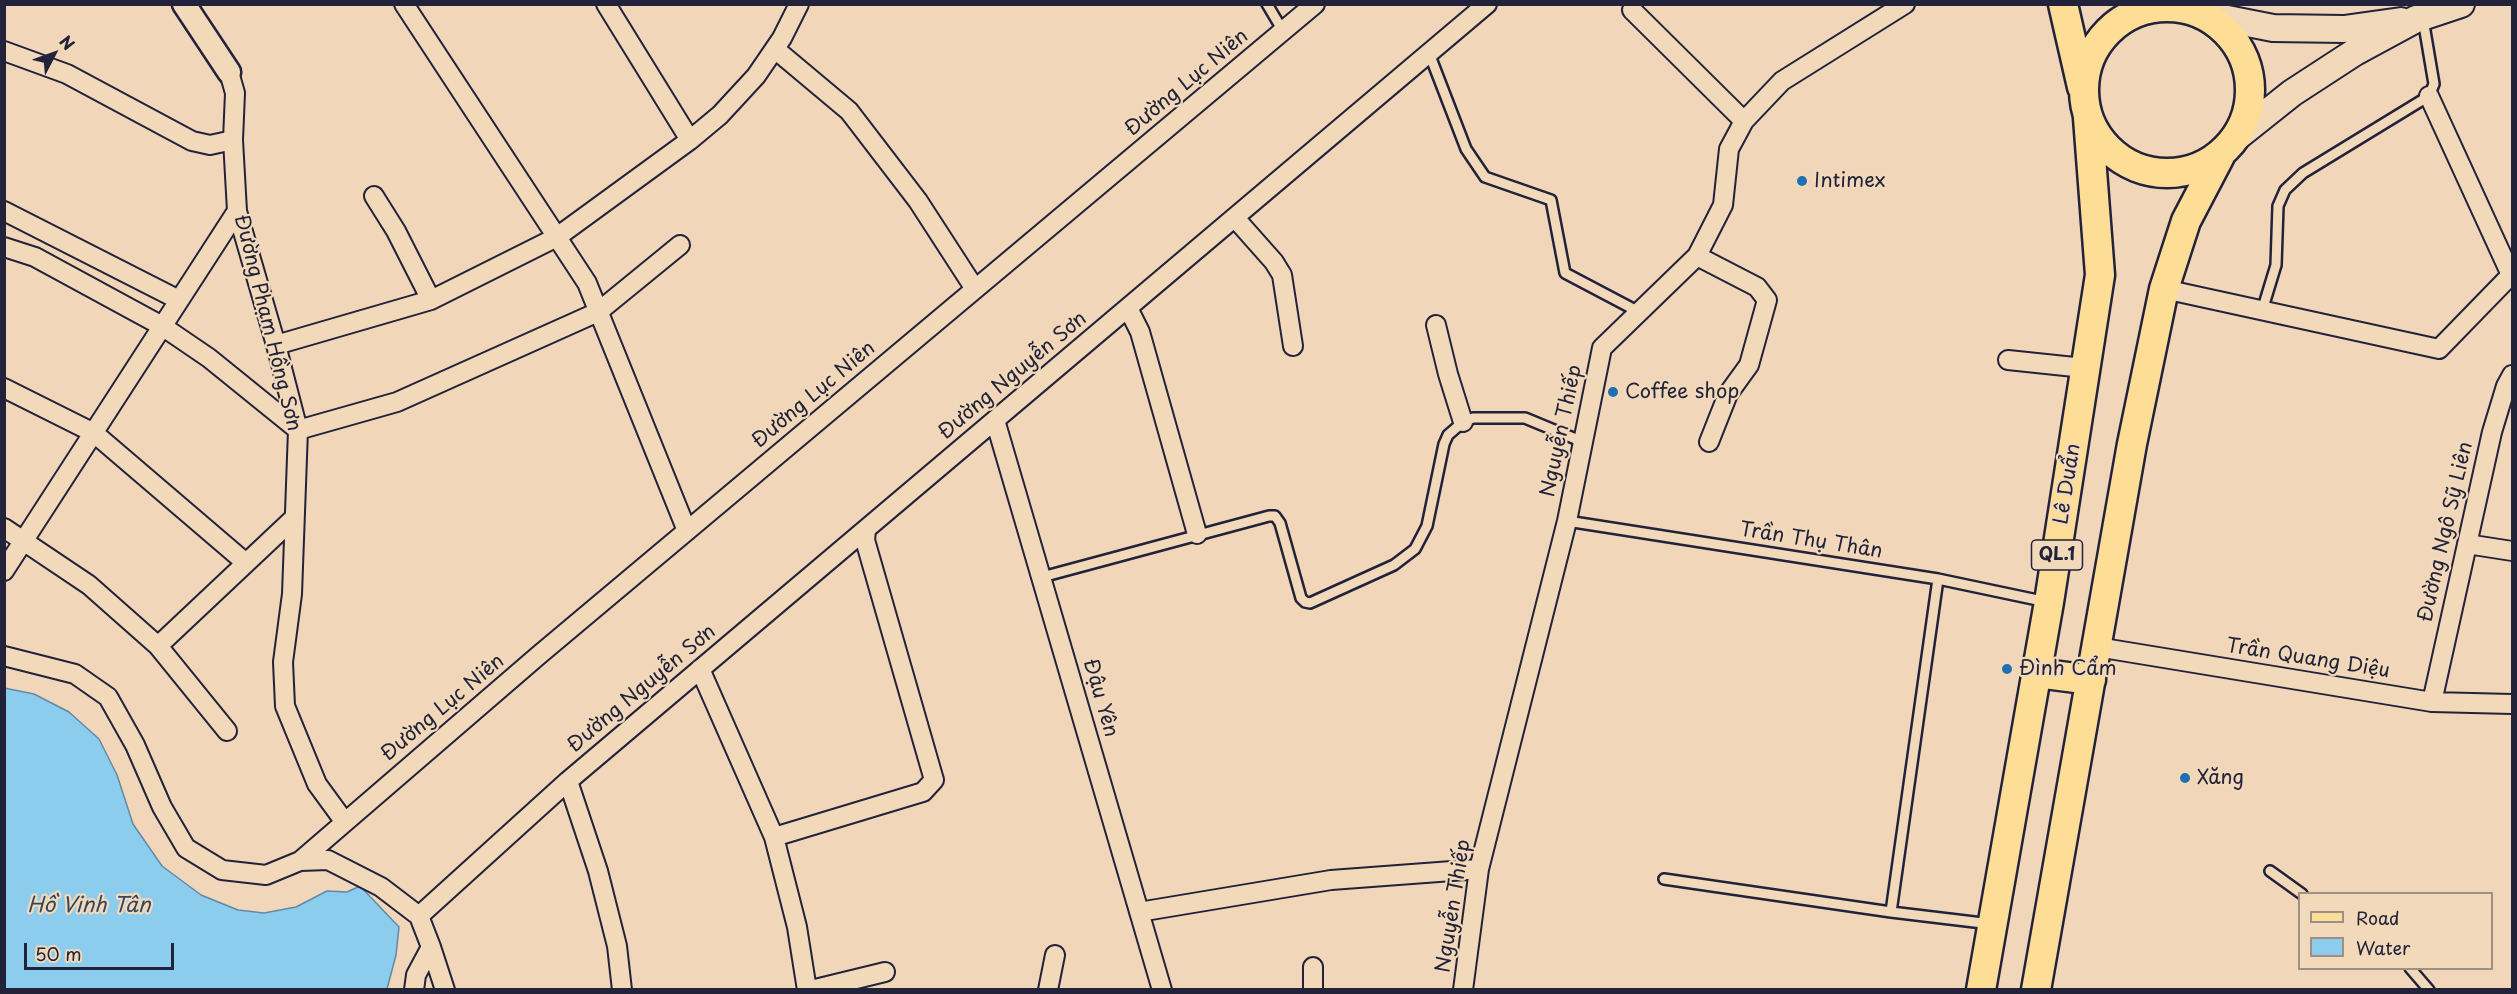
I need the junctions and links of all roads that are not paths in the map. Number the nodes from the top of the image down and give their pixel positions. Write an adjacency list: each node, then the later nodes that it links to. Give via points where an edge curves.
1 (184, 4): 18 (street, Đường Phạm Hồng Sơn)
2 (404, 4): 29 (street)
3 (800, 4): 15 (street)
4 (1267, 4): 14 (lane)
5 (1315, 4): 14 (street, Đường Lục Niên)
6 (1487, 4): 17 (street, Đường Nguyễn Sơn)
7 (1905, 4): 21 (street, Nguyễn Thiếp, via 1782,81)
8 (2062, 4): 20 (main road, QL.1)
9 (2461, 4): 13 (main road)
10 (613, 8): 23 (street)
11 (2196, 9): 13 (main road, via 2273,28 2321,29 2344,29); 20 (main road, QL.1, via 2145,9 2119,21 2099,41 2087,65); 24 (main road, QL.1, via 2226,30 2242,54 2251,81 2249,110)
12 (1632, 10): 21 (street)
13 (2420, 13): 19 (lane, via 2434,84); 24 (main road, via 2292,93)
14 (1283, 31): 33 (street, Đường Lục Niên)
15 (775, 49): 23 (street, via 741,94); 33 (street, via 849,111 918,201)
16 (4, 51): 22 (street, via 67,74 192,141 210,145)
17 (1429, 53): 28 (street, Đường Nguyễn Sơn); 40 (lane, via 1466,149 1485,177 1551,200 1565,273)
18 (229, 72): 22 (street, Đường Phạm Hồng Sơn, via 234,93)
19 (2429, 96): 37 (lane, via 2303,173 2285,190 2278,206 2276,265); 37 (street, via 2511,274 2439,349)
20 (2086, 104): 24 (main road, QL.1, via 2101,141 2120,160 2144,171 2171,174 2197,169); 46 (main road, Lê Duẩn / QL.1, via 2100,274)
21 (1744, 121): 32 (street, Nguyễn Thiếp, via 1729,149 1723,205)
22 (233, 140): 27 (street, Đường Phạm Hồng Sơn)
23 (690, 140): 29 (street)
24 (2229, 146): 34 (main road, QL.1, via 2186,221)
25 (374, 196): 36 (street)
26 (4, 211): 35 (street)
27 (237, 211): 35 (street); 43 (street, Đường Phạm Hồng Sơn)
28 (1235, 218): 39 (street, Đường Nguyễn Sơn); 44 (street, via 1282,275)
29 (557, 237): 36 (street); 38 (street, via 587,283)
30 (680, 245): 38 (street)
31 (4, 247): 42 (street, via 35,257)
32 (1697, 256): 40 (street, Nguyễn Thiếp); 54 (street, via 1757,287 1767,300 1749,365 1728,394)
33 (975, 289): 59 (street, Đường Lục Niên)
34 (2164, 289): 37 (street); 70 (main road, QL.1)
35 (179, 300): 42 (street)
36 (431, 300): 43 (street)
37 (2262, 310)
38 (598, 312): 51 (street, via 396,402); 59 (street)
39 (1123, 312): 49 (street, Đường Nguyễn Sơn); 60 (street, via 1130,312 1140,332)
40 (1639, 312): 53 (street, Nguyễn Thiếp, via 1602,348)
41 (1436, 325): 50 (street)
42 (162, 326): 51 (street, via 218,365); 52 (street)
43 (276, 345): 51 (street, Đường Phạm Hồng Sơn)
44 (1293, 346)
45 (2008, 360): 46 (street)
46 (2085, 368): 68 (main road, Lê Duẩn / QL.1)
47 (2512, 375): 62 (street, Đường Ngô Sỹ Liên, via 2492,432)
48 (4, 388): 52 (street)
49 (995, 420): 58 (street, Đường Nguyễn Sơn); 66 (street, Đậu Yên)
50 (1463, 422): 53 (lane, via 1473,418 1525,418); 60 (lane, via 1444,444 1427,526 1415,549 1394,565 1310,603 1301,598 1275,516)
51 (298, 430): 55 (street, Đường Phạm Hồng Sơn)
52 (94, 433): 61 (street); 64 (street)
53 (1583, 442): 56 (street, Nguyễn Thiếp)
54 (1709, 442)
55 (294, 518): 64 (street); 79 (street, Đường Phạm Hồng Sơn, via 292,594 283,662 285,706 317,784)
56 (1567, 521): 67 (lane, Trần Thụ Thân); 82 (street, Nguyễn Thiếp)
57 (4, 528): 61 (street)
58 (866, 530): 72 (street, Đường Nguyễn Sơn); 80 (street, via 865,540 934,780 923,792)
59 (687, 531): 79 (street, Đường Lục Niên)
60 (1197, 534): 66 (lane)
61 (24, 540): 65 (street); 69 (street, via 89,585)
62 (2467, 544): 63 (street); 75 (street, Đường Ngô Sỹ Liên)
63 (2512, 551)
64 (246, 563): 69 (street)
65 (4, 571)
66 (1042, 577): 86 (street, Đậu Yên)
67 (1938, 579): 68 (lane, Trần Thụ Thân); 87 (lane)
68 (2049, 603): 73 (main road, Lê Duẩn / QL.1)
69 (158, 646): 77 (street)
70 (2097, 647): 74 (main road, QL.1); 75 (street, Trần Quang Diệu)
71 (4, 656): 81 (street, via 75,674 108,697 186,848 222,870 266,875)
72 (700, 669): 78 (street, Đường Nguyễn Sơn); 80 (street)
73 (2037, 673): 74 (main road); 89 (main road, Lê Duẩn / QL.1)
74 (2091, 680): 104 (main road, QL.1)
75 (2432, 702): 76 (street, Trần Quang Diệu)
76 (2512, 704)
77 (226, 730)
78 (568, 781): 88 (street, Đường Nguyễn Sơn); 97 (street, via 598,871 617,946)
79 (344, 821): 81 (street, Đường Lục Niên)
80 (774, 837): 98 (street)
81 (300, 861): 88 (street, via 328,860 381,887)
82 (1479, 869): 86 (street, via 1331,880); 102 (street, Nguyễn Thiếp)
83 (2270, 871): 85 (lane)
84 (1664, 879): 87 (lane)
85 (2299, 892)
86 (1139, 912): 100 (street, Đậu Yên)
87 (1891, 912): 89 (lane)
88 (419, 916): 90 (street)
89 (1993, 924): 103 (main road, Lê Duẩn / QL.1)
90 (431, 947): 95 (street, via 416,975); 96 (street)
91 (1055, 955): 99 (street)
92 (1313, 967): 101 (street)
93 (2411, 970): 105 (lane)
94 (885, 972): 98 (street)
95 (414, 990)
96 (445, 990)
97 (622, 990)
98 (809, 990)
99 (1048, 990)
100 (1162, 990)
101 (1313, 990)
102 (1463, 990)
103 (1981, 990)
104 (2036, 990)
105 (2430, 990)

